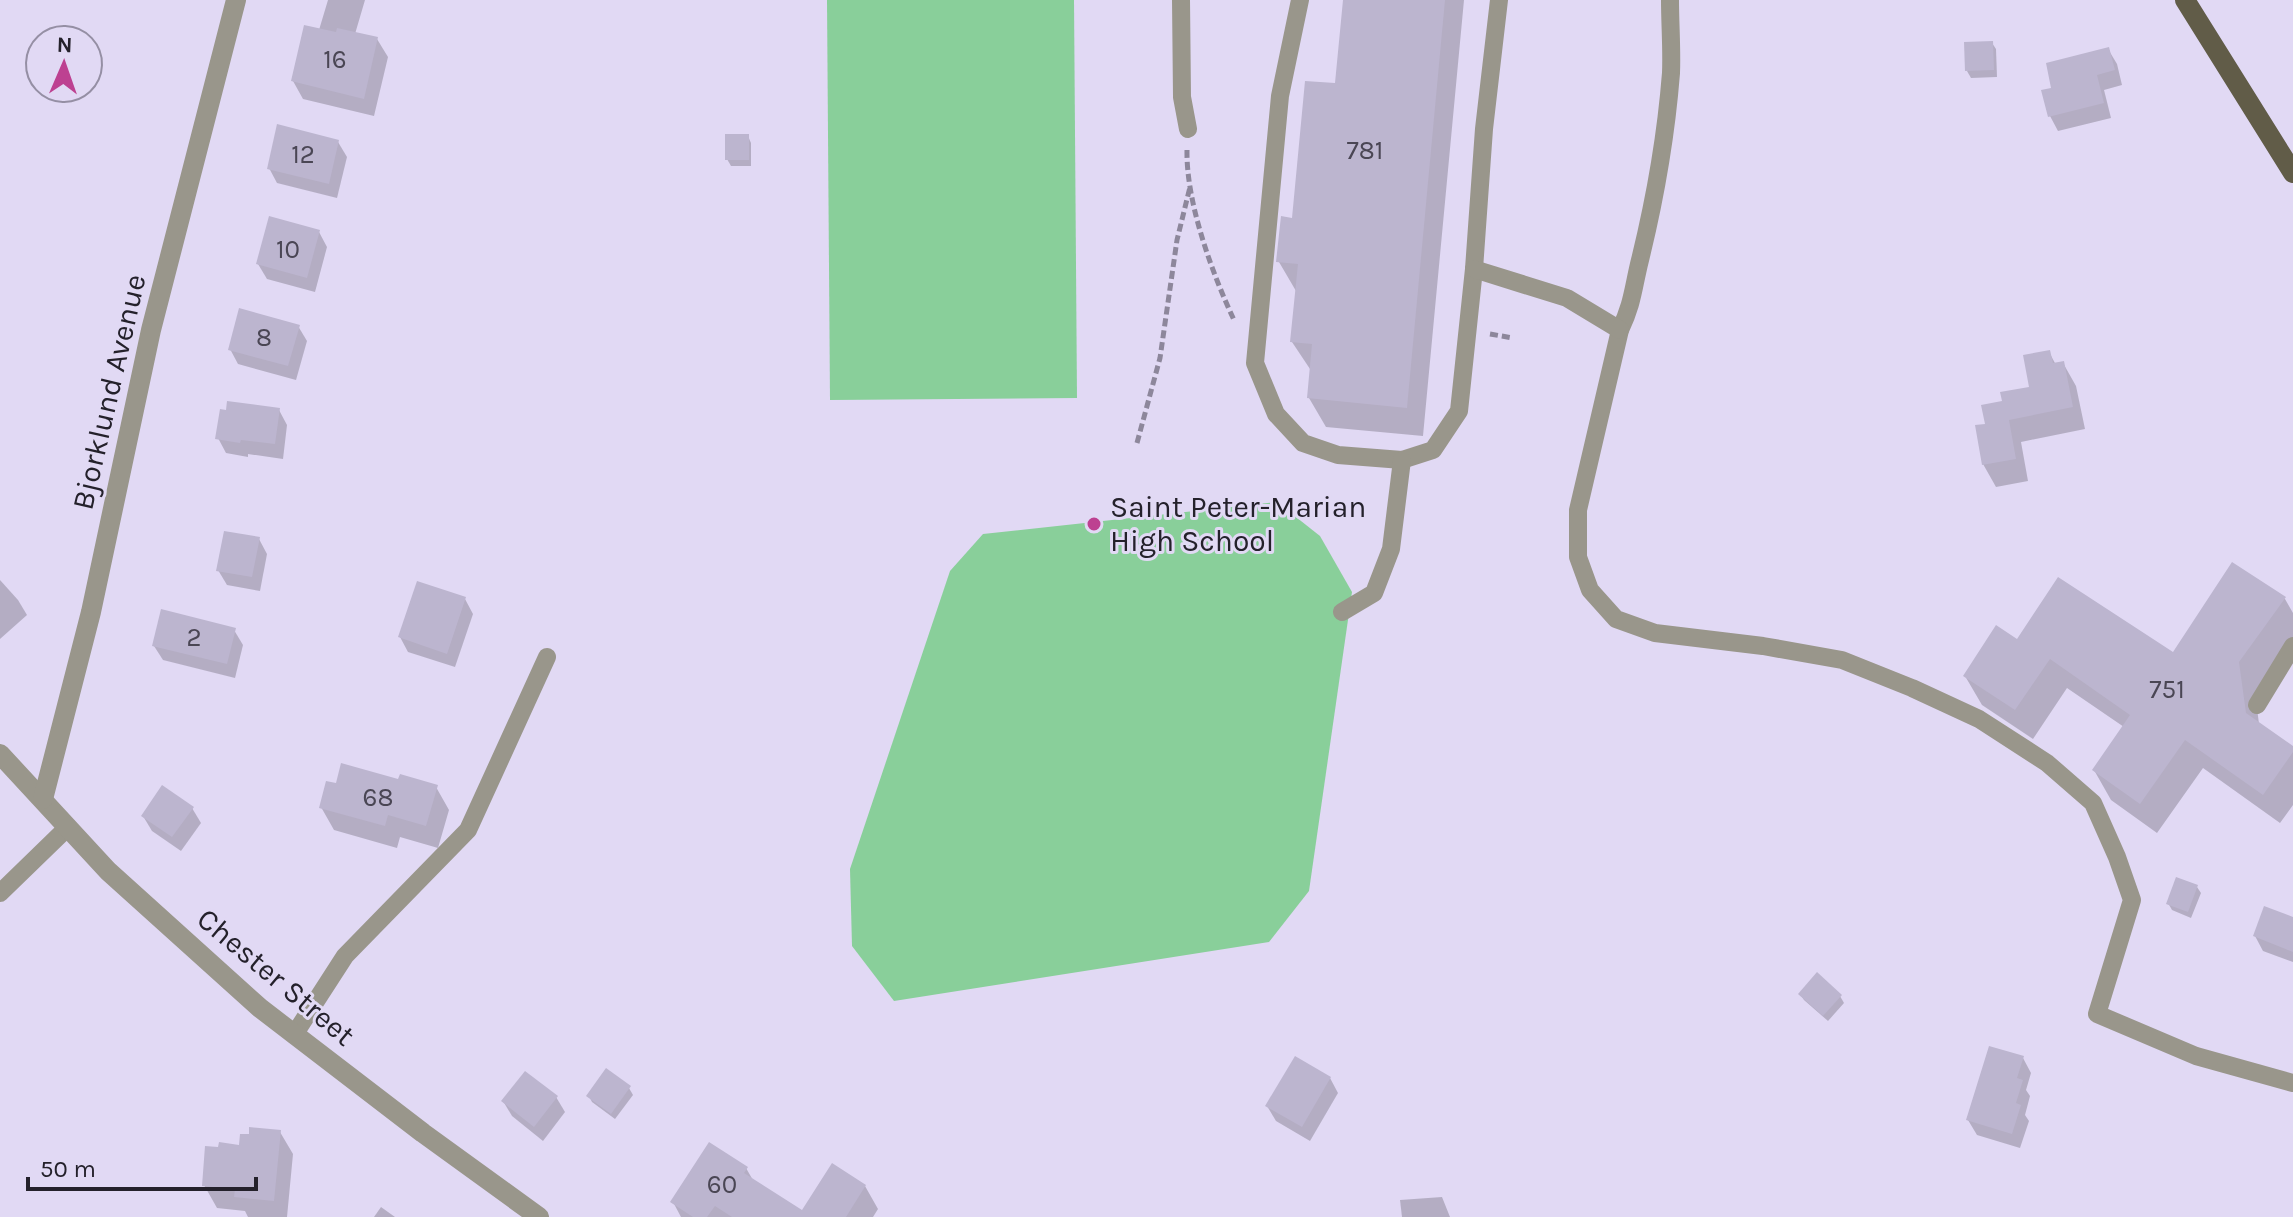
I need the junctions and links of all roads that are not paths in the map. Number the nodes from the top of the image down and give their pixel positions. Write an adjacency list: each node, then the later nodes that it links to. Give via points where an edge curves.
1 (236, 0): 17 (street, Bjorklund Avenue, via 151,330 91,612)
2 (1181, 0): 7 (lane, via 1182,97)
3 (1300, 0): 11 (lane, via 1280,96 1255,363 1276,414 1303,443 1338,455)
4 (1499, 0): 9 (lane)
5 (1670, 0): 10 (lane, via 1671,71 1664,135 1632,306)
6 (2185, 0): 8 (main road)
7 (1188, 129)
8 (2293, 173)
9 (1474, 269): 10 (lane, via 1567,298); 11 (lane, via 1459,411 1433,450)
10 (1620, 330): 21 (lane, via 1578,510 1578,557 1590,590 1616,619 1655,633 1842,660 1979,719 2047,763 2093,803 2132,900 2097,1014 2196,1056)
11 (1402, 460): 12 (lane, via 1391,549 1374,593)
12 (1342, 612)
13 (2293, 646): 15 (lane)
14 (547, 657): 20 (lane, via 468,830 345,956)
15 (2257, 705)
16 (0, 754): 17 (street, Chester Street)
17 (43, 799): 18 (street, Chester Street)
18 (68, 827): 19 (lane); 20 (street, Chester Street, via 108,871)
19 (0, 893)
20 (294, 1035): 22 (street, Chester Street)
21 (2293, 1083)
22 (539, 1217)

